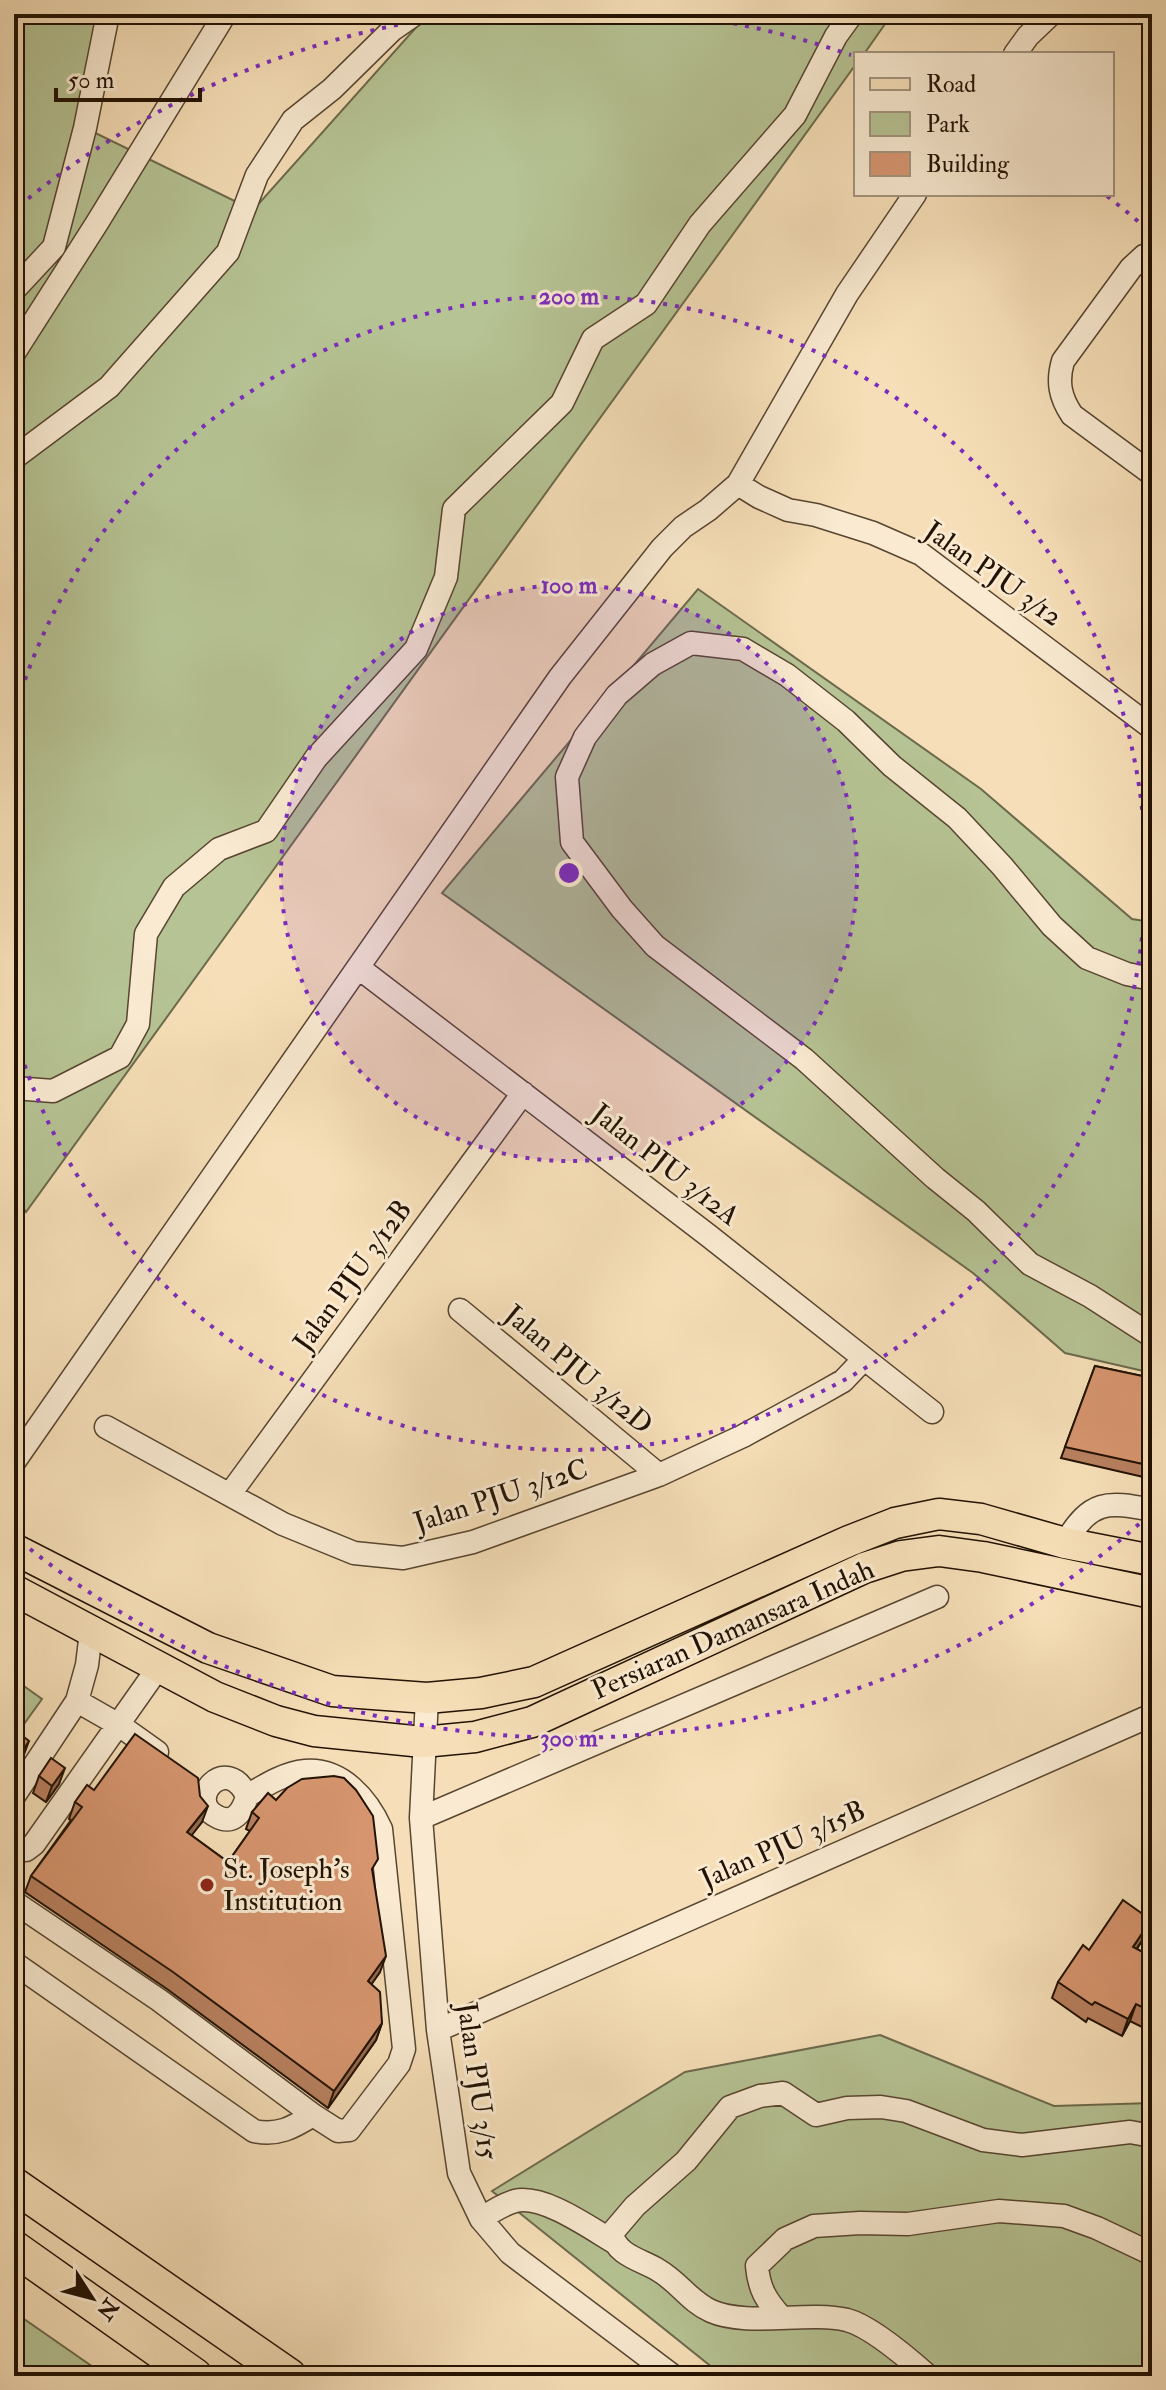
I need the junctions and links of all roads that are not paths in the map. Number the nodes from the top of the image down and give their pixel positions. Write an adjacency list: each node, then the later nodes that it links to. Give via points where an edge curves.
1 (108, 14): 9 (street, via 54,247)
2 (225, 14): 10 (street)
3 (415, 14): 11 (street, via 293,120 257,175 228,252 109,387)
4 (852, 14): 17 (street, via 795,115 700,224 646,304 593,339 562,403 454,509 446,577 416,649 316,758 266,831 219,849 174,887 146,934 138,1024 120,1057 53,1091)
5 (1051, 14): 6 (street)
6 (1016, 52)
7 (914, 196): 13 (street, via 847,294)
8 (1152, 254): 12 (street, via 1131,268 1063,361 1059,375 1072,415)
9 (14, 290)
10 (14, 353)
11 (14, 458)
12 (1152, 474)
13 (738, 484): 14 (street, Jalan PJU 3/12, via 788,510 873,533 921,554); 15 (street, via 683,527 613,608)
14 (1152, 728)
15 (359, 968): 18 (street, Jalan PJU 3/12A); 24 (street)
16 (1152, 979): 20 (street, via 1087,958 957,818 835,712 743,649 691,643 653,664 617,695 585,737 567,777 572,842 655,946 804,1059 1030,1264)
17 (14, 1088)
18 (523, 1093): 21 (street, Jalan PJU 3/12A); 26 (street, Jalan PJU 3/12B)
19 (460, 1310): 25 (street, Jalan PJU 3/12D)
20 (1152, 1336)
21 (863, 1360): 22 (street, Jalan PJU 3/12A); 25 (street, Jalan PJU 3/12C, via 843,1381 820,1394)
22 (932, 1412)
23 (106, 1427): 26 (street, Jalan PJU 3/12C)
24 (14, 1462)
25 (659, 1475): 26 (street, Jalan PJU 3/12C, via 473,1542 403,1558 354,1553 283,1524)
26 (230, 1494)
27 (1152, 1510): 28 (street, via 1096,1507)
28 (1065, 1543): 30 (main road, Persiaran Damansara Indah); 36 (main road, Persiaran Damansara Indah, via 981,1519 939,1514 895,1523 534,1682)
29 (14, 1549): 36 (main road, Persiaran Damansara Indah, via 208,1648 332,1691)
30 (1152, 1560)
31 (14, 1590): 34 (main road, Persiaran Damansara Indah)
32 (1152, 1593): 40 (main road, Persiaran Damansara Indah, via 968,1555 939,1551 901,1556 864,1568 532,1722 475,1737)
33 (937, 1597): 44 (street)
34 (91, 1632): 35 (main road, Persiaran Damansara Indah); 37 (street)
35 (158, 1668): 39 (street); 40 (main road, Persiaran Damansara Indah, via 276,1721 314,1731)
36 (427, 1698): 40 (street, Jalan PJU 3/15)
37 (77, 1701): 39 (street); 42 (street)
38 (1152, 1715): 48 (street, Jalan PJU 3/15B)
39 (119, 1725): 41 (street); 45 (street, via 34,1844)
40 (423, 1742): 44 (street, Jalan PJU 3/15)
41 (169, 1761)
42 (14, 1796)
43 (247, 1796): 43 (street, via 244,1809 234,1818 221,1819 210,1813 200,1784 230,1778); 49 (street, via 276,1779 318,1772 357,1791 381,1829 404,2049 399,2064 349,2130 338,2131)
44 (421, 1818): 48 (street, Jalan PJU 3/15)
45 (14, 1850)
46 (14, 1902): 49 (street, via 159,2000)
47 (14, 1963): 49 (street, via 254,2131 289,2130)
48 (438, 2030): 52 (street, Jalan PJU 3/15, via 459,2173)
49 (313, 2115)
50 (1152, 2136): 53 (street, via 1130,2132 1022,2145 983,2140 906,2111 847,2108 816,2115 783,2093 760,2096 730,2107 686,2161 624,2219 612,2233)
51 (14, 2185): 58 (highway)
52 (481, 2219): 53 (street, via 518,2200 563,2211); 59 (street, Jalan PJU 3/15, via 510,2253)
53 (614, 2242): 56 (street, via 715,2313)
54 (14, 2248): 57 (highway)
55 (1152, 2254): 56 (street, via 1075,2220 1038,2214 999,2211 908,2224 814,2226 785,2239 757,2266 764,2297)
56 (781, 2317): 60 (street, via 849,2321 903,2353)
57 (195, 2376)
58 (289, 2376)
59 (673, 2376)
60 (928, 2376)

